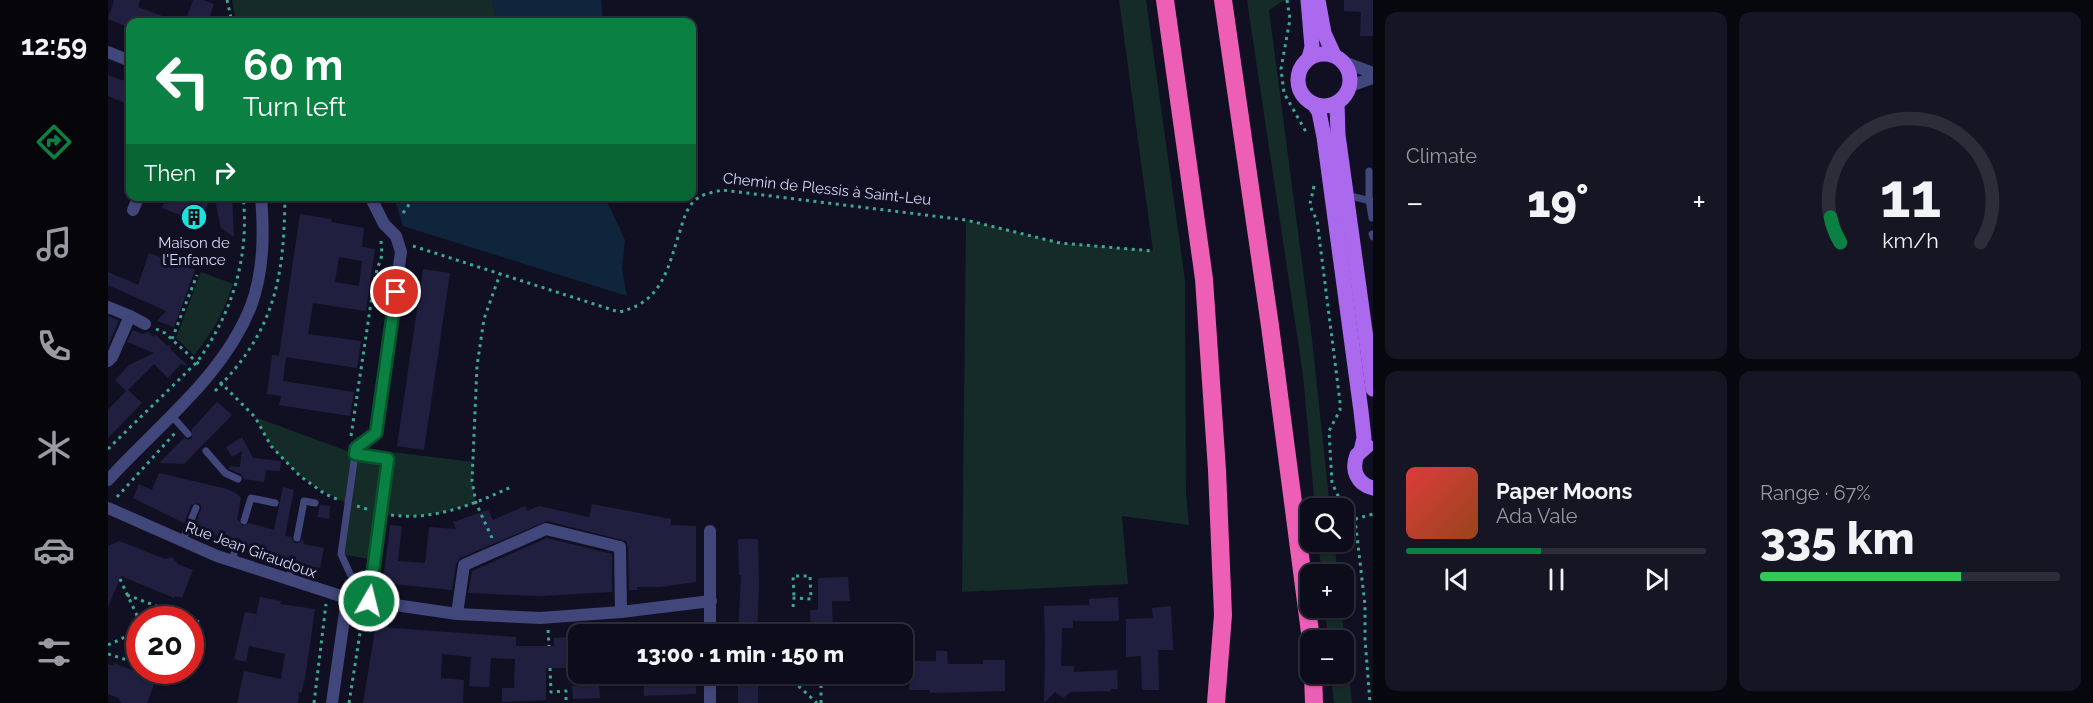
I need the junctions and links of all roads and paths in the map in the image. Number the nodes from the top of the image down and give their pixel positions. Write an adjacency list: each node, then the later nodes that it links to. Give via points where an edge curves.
1 (227, 0): 7 (path)
2 (1166, 0): 100 (highway, via 1204,279 1223,615)
3 (1223, 0): 84 (highway)
4 (1287, 0): 17 (path, via 1290,19 1281,69 1284,93)
5 (1308, 0): 9 (main road, via 1312,47)
6 (1318, 0): 11 (main road, via 1324,33)
7 (231, 18)
8 (108, 52): 10 (street)
9 (1309, 57): 11 (main road, via 1320,54); 16 (main road, via 1301,68 1298,85)
10 (126, 59)
11 (1339, 59): 12 (street); 14 (main road, via 1350,72)
12 (1373, 73)
13 (1373, 78): 14 (street)
14 (1350, 87): 15 (main road)
15 (1337, 103): 16 (main road); 20 (main road)
16 (1314, 104): 50 (main road, via 1324,137)
17 (1308, 139)
18 (1369, 171): 28 (lane)
19 (1313, 178): 61 (path, via 1309,200 1317,220 1340,402 1329,431 1332,483)
20 (1346, 195): 28 (lane); 40 (main road)
21 (137, 201): 29 (street)
22 (243, 201): 43 (path, via 238,279 228,308)
23 (261, 201): 44 (street, via 262,259 251,305 238,334)
24 (372, 201): 32 (street)
25 (411, 201): 30 (path)
26 (696, 201): 35 (path, Chemin de Plessis à Saint-Leu, via 686,213 657,291 631,310 619,312)
27 (696, 201): 33 (path, Chemin de Plessis à Saint-Leu, via 722,190 966,220 1060,243)
28 (1371, 201): 31 (lane)
29 (133, 210)
30 (403, 213)
31 (1372, 218)
32 (396, 237): 35 (path, Chemin de Plessis à Saint-Leu, via 408,245); 52 (street, via 401,252 376,433)
33 (1154, 251)
34 (382, 255): 52 (path, via 375,276 350,440)
35 (500, 274): 67 (path, via 484,320 477,366 472,481 476,502)
36 (197, 275): 41 (path)
37 (108, 307): 38 (street)
38 (130, 316): 39 (street); 42 (street)
39 (145, 324): 41 (path)
40 (1369, 336): 45 (main road)
41 (172, 339): 43 (path)
42 (108, 361)
43 (197, 362): 44 (path); 49 (path)
44 (210, 373): 46 (street)
45 (1373, 388)
46 (171, 415): 47 (lane); 53 (street)
47 (182, 426): 48 (lane); 59 (path)
48 (188, 434)
49 (108, 448)
50 (1367, 448): 55 (main road, via 1355,460 1355,472 1361,483)
51 (206, 451): 54 (lane, via 225,473)
52 (355, 451): 76 (lane, via 341,554); 76 (lane, via 388,459)
53 (110, 473)
54 (238, 479)
55 (1373, 490)
56 (275, 503): 62 (lane, via 251,498)
57 (315, 503): 64 (lane, via 304,501)
58 (196, 508): 65 (lane)
59 (108, 509): 65 (street, Rue Jean Giraudoux)
60 (1373, 514): 61 (path)
61 (1355, 519): 102 (path)
62 (244, 521)
63 (710, 531): 77 (street)
64 (297, 538)
65 (182, 542): 68 (street, Rue Jean Giraudoux)
66 (237, 543): 68 (lane)
67 (498, 550): 81 (street, via 546,529 620,547); 82 (street, via 464,565)
68 (232, 561): 71 (street, Rue Jean Giraudoux)
69 (292, 561): 71 (lane)
70 (120, 579): 73 (path)
71 (289, 579): 72 (street, Rue Jean Giraudoux)
72 (327, 592): 74 (street, Rue Jean Giraudoux); 94 (path)
73 (127, 596): 78 (path); 79 (path)
74 (347, 598): 76 (street, Rue Jean Giraudoux); 95 (street)
75 (794, 598): 75 (path, via 812,599 810,576 793,576); 80 (path)
76 (365, 601): 82 (street, Rue Jean Giraudoux); 96 (path)
77 (711, 601): 81 (street, Rue Jean Giraudoux); 83 (street)
78 (132, 606)
79 (153, 606)
80 (793, 607)
81 (621, 612): 82 (street, Rue Jean Giraudoux, via 540,618)
82 (457, 614)
83 (711, 624)
84 (1310, 630)
85 (126, 637): 86 (path)
86 (108, 645)
87 (108, 654): 88 (path)
88 (126, 660)
89 (550, 668): 97 (path, via 551,692 566,691)
90 (710, 684): 98 (street)
91 (797, 684): 99 (path)
92 (1313, 684): 101 (highway)
93 (821, 686): 99 (path)
94 (314, 703)
95 (332, 703)
96 (349, 703)
97 (566, 703)
98 (710, 703)
99 (819, 703)
100 (1216, 703)
101 (1314, 703)
102 (1370, 703)

